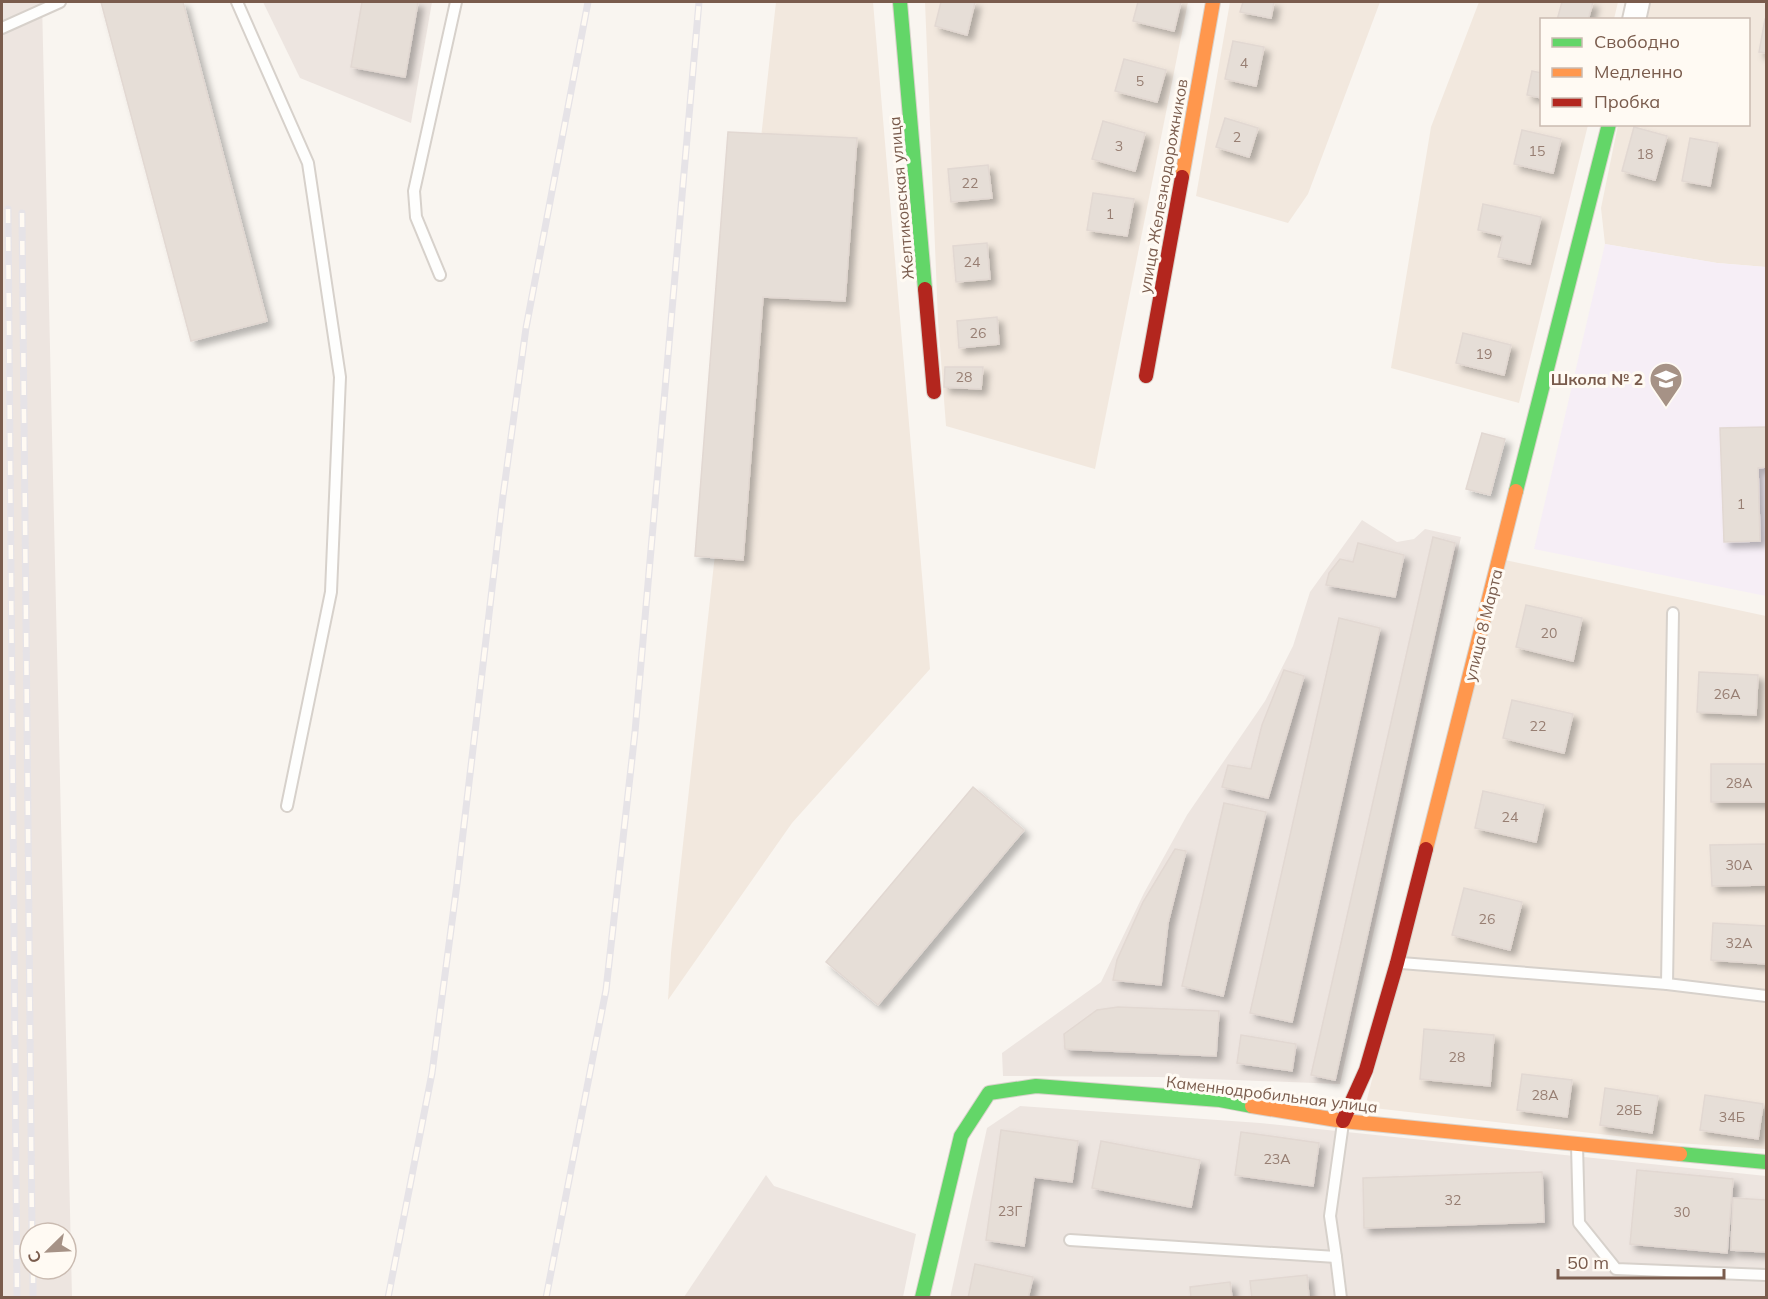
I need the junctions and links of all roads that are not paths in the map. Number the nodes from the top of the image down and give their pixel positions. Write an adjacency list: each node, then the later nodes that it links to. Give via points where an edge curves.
1 (60, 2): 8 (lane)
2 (237, 2): 14 (lane, via 308,163 340,376 331,592)
3 (456, 2): 10 (lane, via 414,191 416,217)
4 (900, 2): 12 (street, Желтиковская улица)
5 (1213, 2): 11 (street, улица Железнодорожников)
6 (1638, 2): 7 (street)
7 (1634, 18)
8 (2, 28)
9 (1608, 126): 15 (street, улица 8 Марта)
10 (440, 275)
11 (1146, 376)
12 (934, 392)
13 (1673, 613): 16 (lane)
14 (287, 806)
15 (1397, 963): 16 (lane); 18 (street, улица 8 Марта, via 1366,1070)
16 (1667, 984): 17 (lane)
17 (1767, 996)
18 (1343, 1121): 19 (street, Каменнодробильная улица); 22 (lane, via 1330,1216); 24 (street, Каменнодробильная улица, via 1220,1100 1036,1086 989,1093 961,1136)
19 (1577, 1143): 20 (street, Каменнодробильная улица); 23 (lane, via 1579,1223 1616,1269)
20 (1767, 1162)
21 (1070, 1240): 22 (lane)
22 (1336, 1257): 25 (lane)
23 (1767, 1275)
24 (922, 1298)
25 (1341, 1298)

